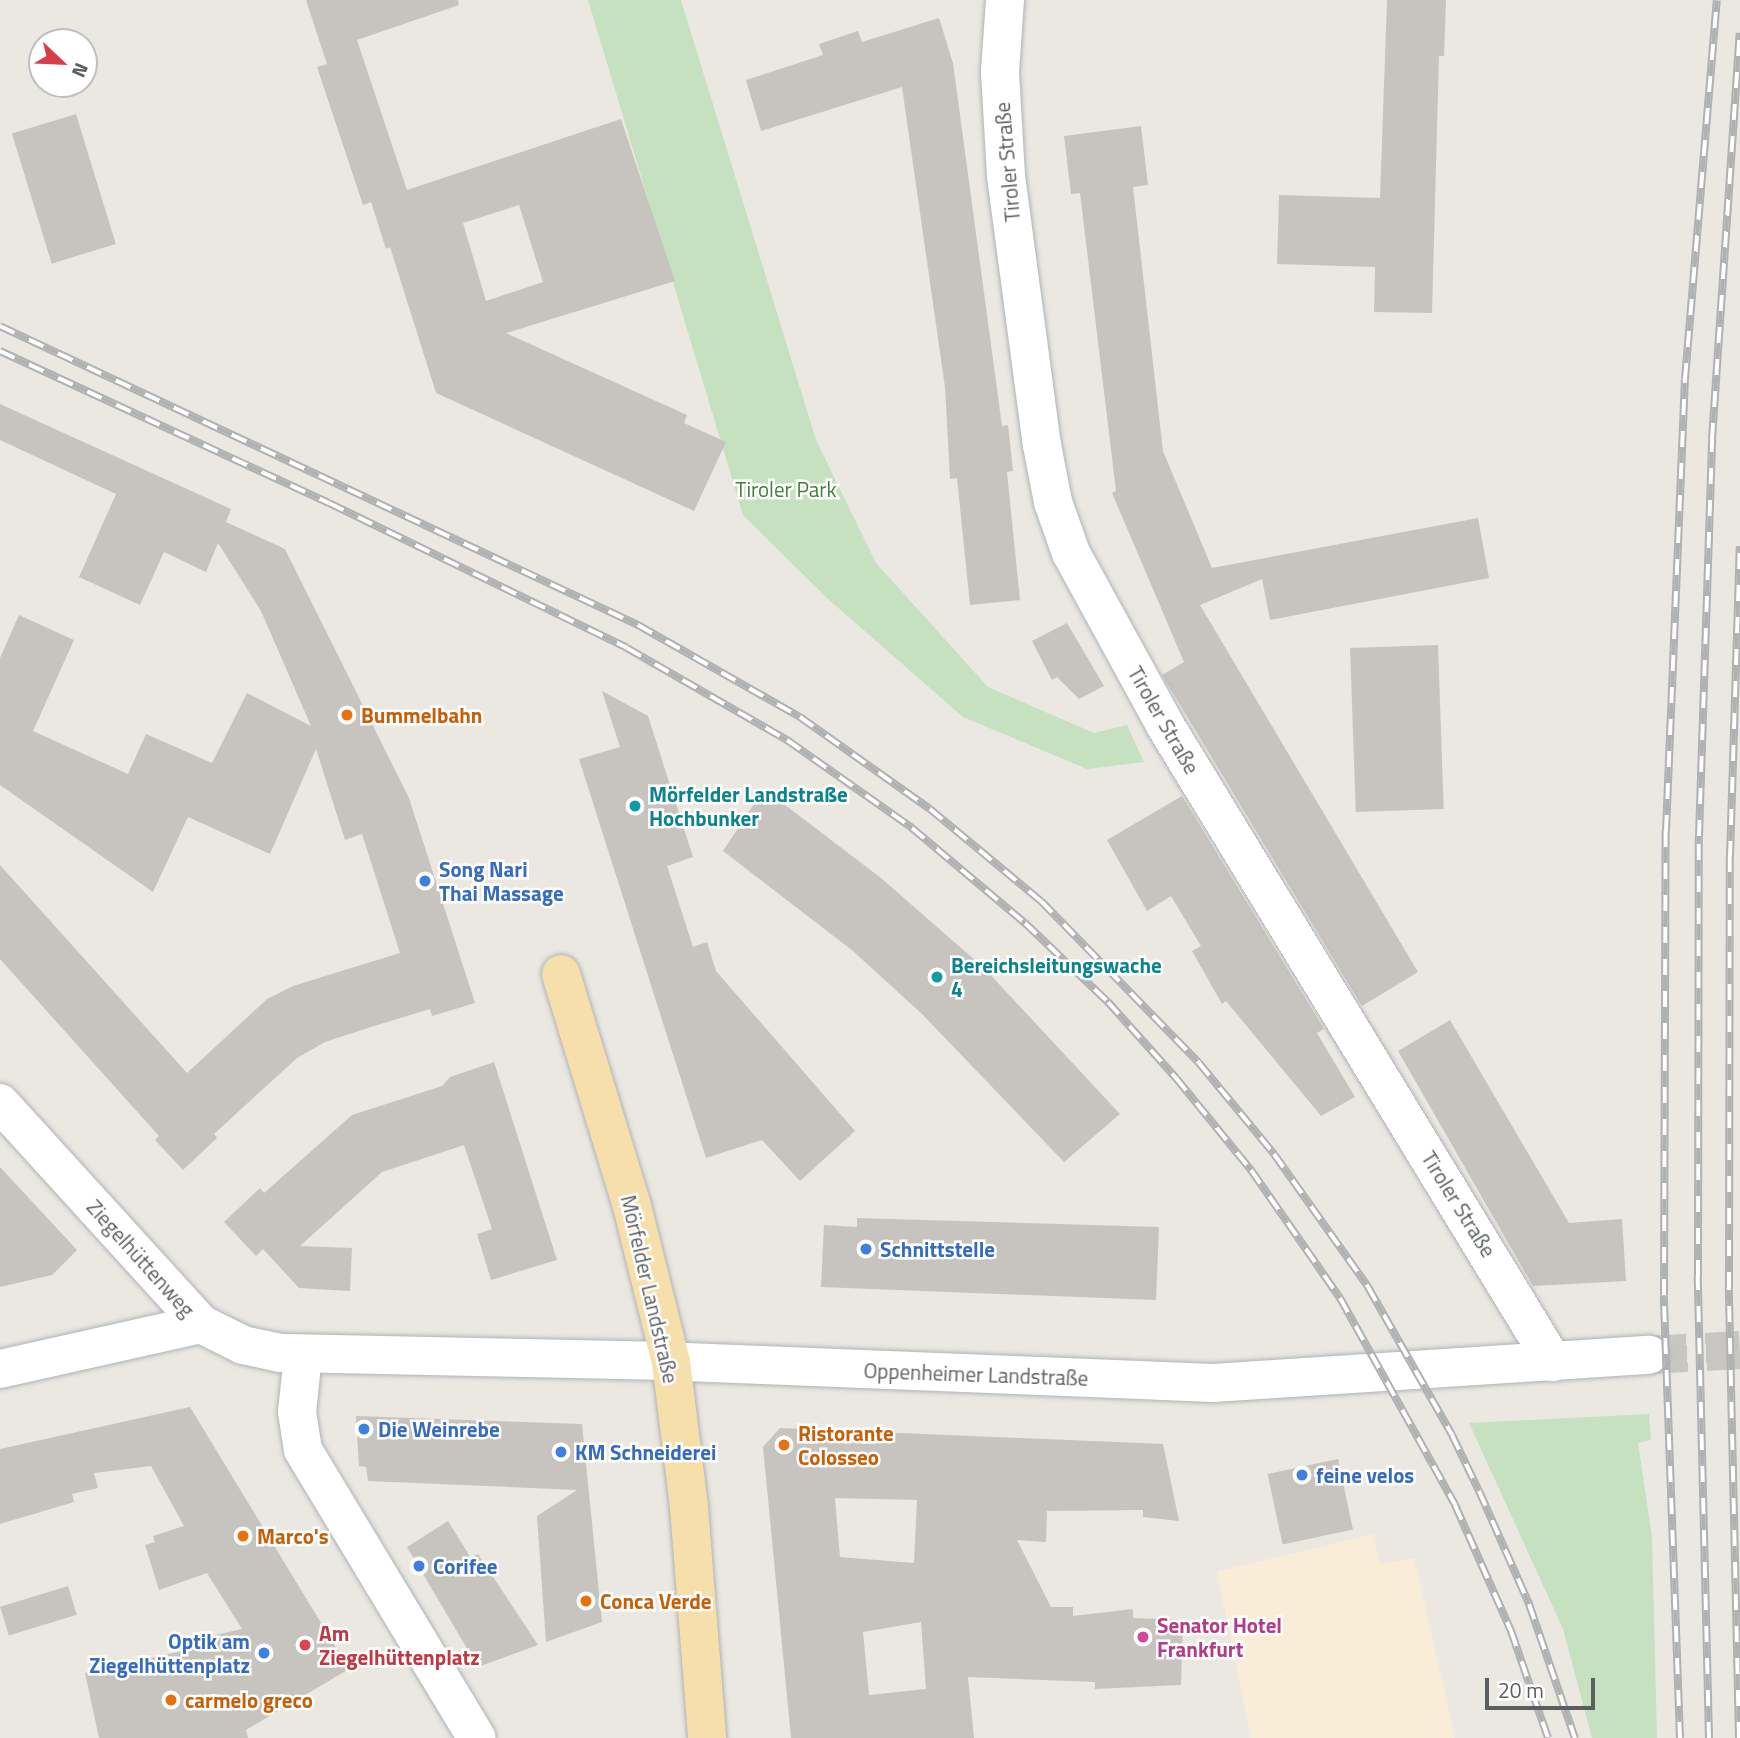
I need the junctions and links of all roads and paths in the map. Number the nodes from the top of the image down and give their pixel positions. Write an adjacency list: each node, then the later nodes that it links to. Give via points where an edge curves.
1 (1006, 0): 8 (street, Tiroler Straße, via 1000,72 1006,176 1042,444 1053,502 1071,553 1166,725)
2 (561, 974): 7 (main road, Mörfelder Landstraße, via 632,1206)
3 (0, 1103): 4 (street, Ziegelhüttenweg)
4 (201, 1324): 5 (street, Ziegelhüttenweg, via 243,1345); 9 (street)
5 (303, 1355): 7 (street, Oppenheimer Landstraße); 10 (street, via 297,1412 303,1450)
6 (1649, 1355): 8 (street, Oppenheimer Landstraße)
7 (671, 1362): 8 (street, Oppenheimer Landstraße, via 1213,1383); 11 (main road, Mörfelder Landstraße, via 689,1507)
8 (1553, 1362)
9 (0, 1369)
10 (477, 1738)
11 (707, 1738)

